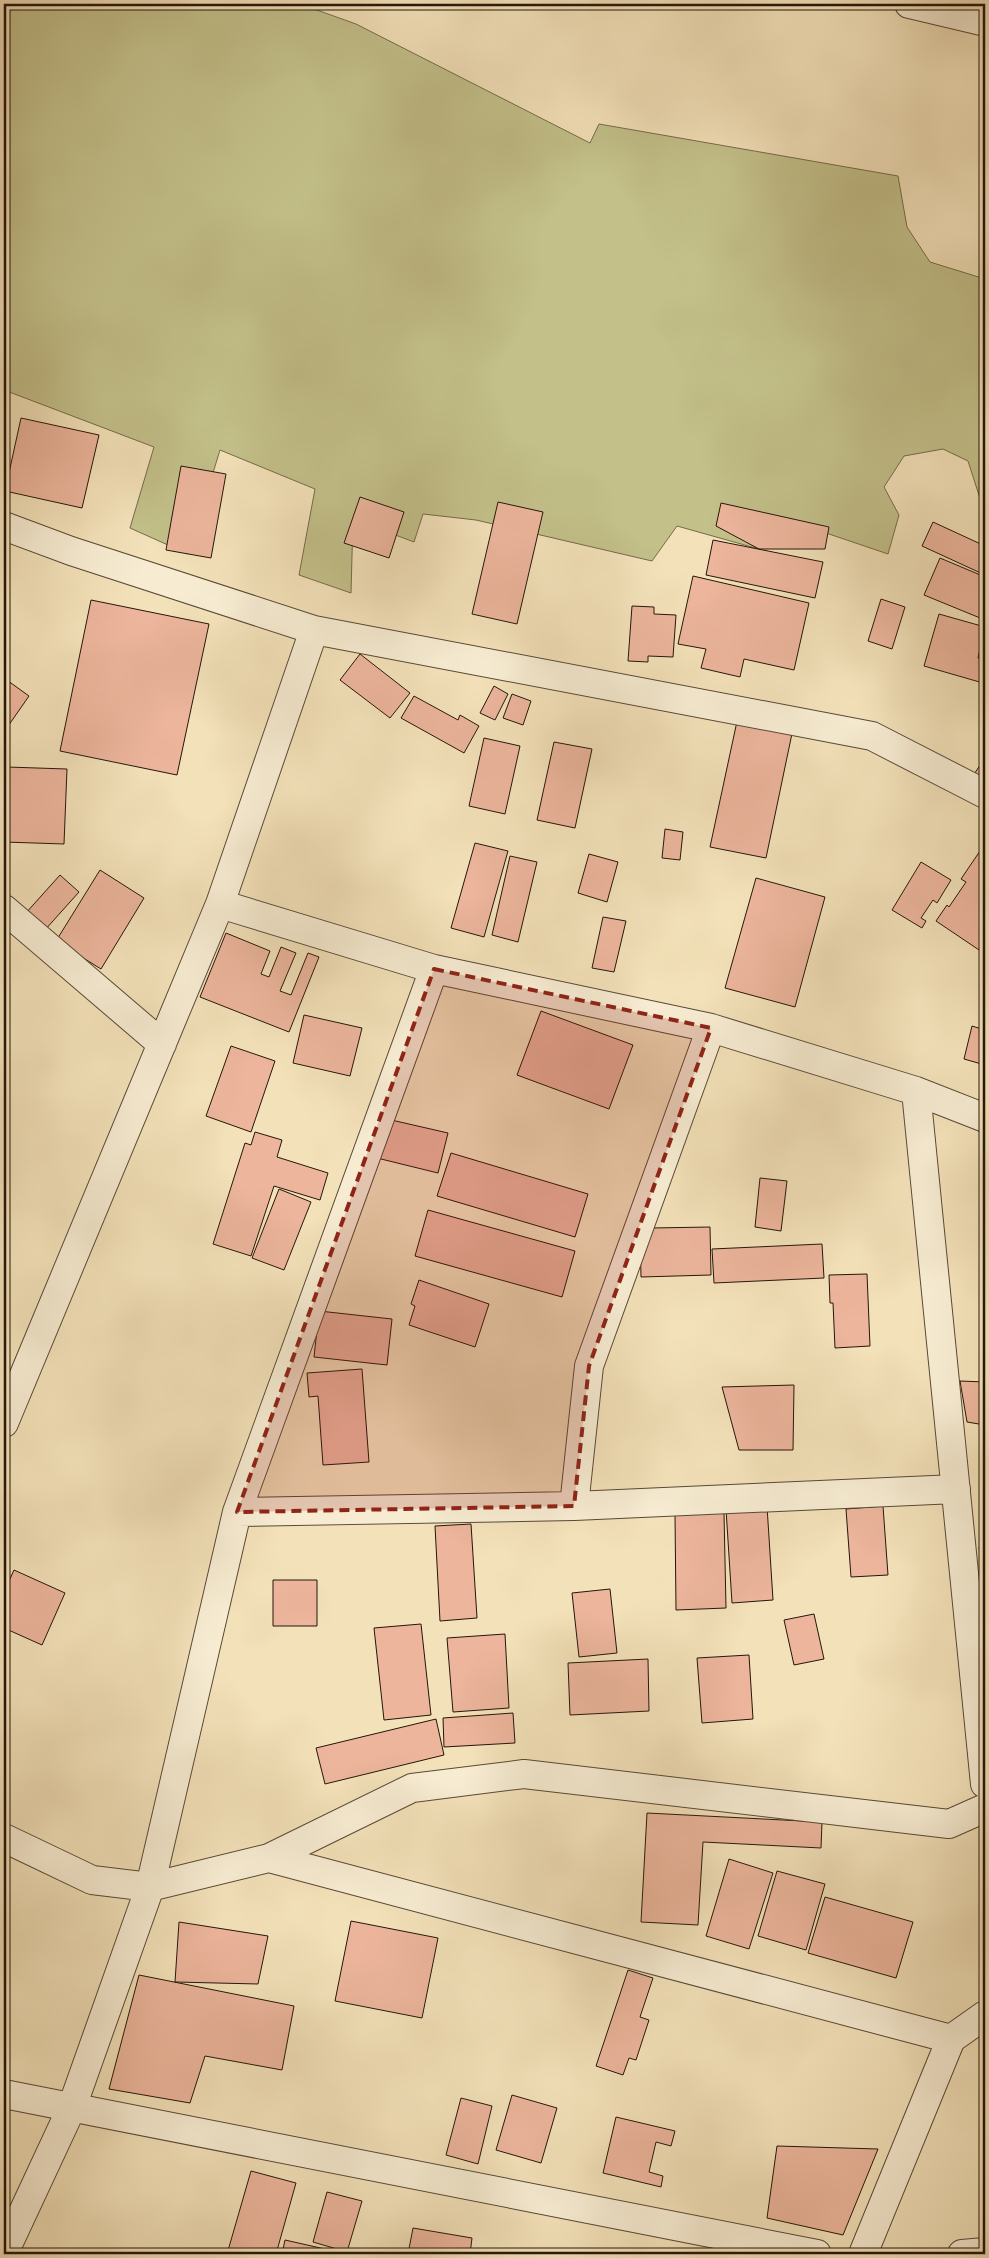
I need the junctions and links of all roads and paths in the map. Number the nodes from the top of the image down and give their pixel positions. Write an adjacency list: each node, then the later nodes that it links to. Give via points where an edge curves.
1 (909, 4): 2 (street)
2 (985, 22)
3 (4, 526): 4 (street)
4 (314, 630): 5 (street, via 872,736); 6 (street)
5 (985, 794)
6 (220, 904): 8 (street); 10 (street)
7 (4, 909): 10 (street)
8 (434, 969): 9 (street); 16 (street)
9 (711, 1028): 11 (street); 15 (street, via 589,1366)
10 (162, 1044): 13 (street)
11 (916, 1091): 12 (street); 14 (street)
12 (985, 1118)
13 (4, 1423)
14 (956, 1489): 15 (street); 17 (street)
15 (574, 1506): 16 (street)
16 (237, 1512): 21 (street)
17 (985, 1784)
18 (985, 1808): 20 (street, via 949,1824 524,1774 412,1788)
19 (4, 1838): 21 (street, via 92,1880)
20 (269, 1858): 21 (street); 23 (street)
21 (150, 1887): 25 (street)
22 (985, 2014): 23 (street)
23 (951, 2039): 29 (street)
24 (4, 2094): 25 (street)
25 (72, 2108): 27 (street); 28 (street)
26 (985, 2252): 30 (street)
27 (4, 2254)
28 (817, 2254)
29 (863, 2254)
30 (962, 2254)

